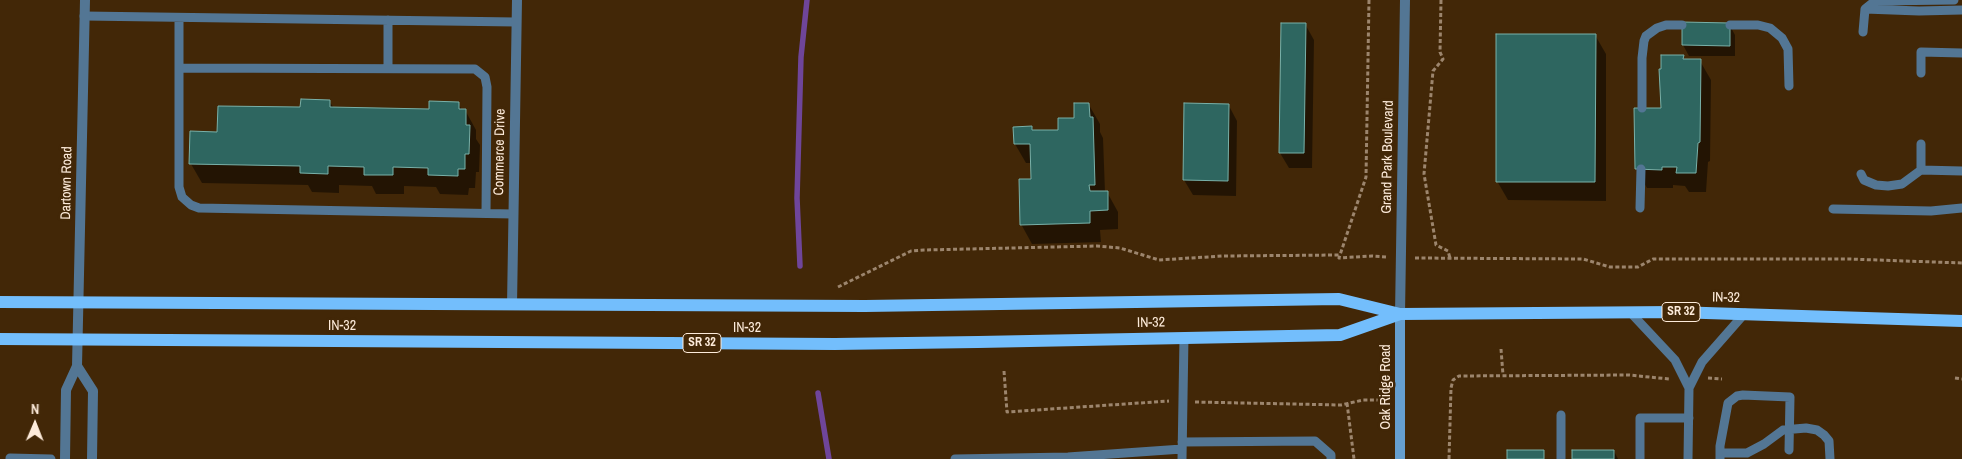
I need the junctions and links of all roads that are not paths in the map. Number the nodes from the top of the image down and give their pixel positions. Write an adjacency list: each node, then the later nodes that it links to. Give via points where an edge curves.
1 (85, 0): 7 (street, Dartown Road)
2 (516, 0): 10 (street, Commerce Drive)
3 (1405, 0): 35 (street, Grand Park Boulevard)
4 (1954, 0): 5 (lane, via 1875,1)
5 (1866, 9): 6 (lane); 13 (lane)
6 (1962, 10)
7 (84, 16): 8 (lane); 31 (street, Dartown Road)
8 (179, 19): 9 (lane); 15 (lane)
9 (388, 20): 10 (lane); 16 (lane)
10 (516, 22): 29 (street, Commerce Drive)
11 (1682, 25): 19 (lane, via 1666,25 1646,36 1642,58)
12 (1730, 25): 18 (lane, via 1770,28 1782,38 1788,49)
13 (1863, 32)
14 (1962, 53): 17 (lane, via 1921,52)
15 (180, 68): 16 (lane); 28 (lane, via 179,187 182,197 191,205 200,208)
16 (388, 68): 28 (lane, via 466,68 475,69 485,77)
17 (1921, 73)
18 (1789, 86)
19 (1642, 108)
20 (1921, 144): 22 (lane)
21 (1641, 169): 25 (lane)
22 (1920, 170): 23 (lane); 24 (lane, via 1902,184 1888,186 1864,180)
23 (1962, 171)
24 (1861, 174)
25 (1640, 208)
26 (1962, 208): 27 (lane, via 1931,211)
27 (1833, 209)
28 (486, 212): 29 (lane)
29 (513, 214): 32 (street, Commerce Drive)
30 (0, 302): 31 (main road, IN-32 / SR 32)
31 (79, 303): 32 (main road, IN-32 / SR 32); 39 (street, Dartown Road)
32 (512, 305): 35 (main road, IN-32 / SR 32, via 865,306 1340,300)
33 (1630, 312): 34 (main road, IN-32 / SR 32); 35 (main road, IN-32 / SR 32); 41 (lane, via 1675,360)
34 (1745, 313): 36 (main road, IN-32 / SR 32); 41 (lane, via 1702,362)
35 (1400, 314): 37 (main road, IN-32 / SR 32, via 1340,335); 56 (street, Oak Ridge Road)
36 (1962, 321)
37 (1184, 337): 39 (main road, IN-32 / SR 32, via 835,344); 45 (lane)
38 (0, 339): 39 (main road, IN-32 / SR 32)
39 (78, 339): 40 (street, Dartown Road)
40 (78, 366): 51 (street, Dartown Road, via 66,390); 52 (street, Dartown Road, via 92,391)
41 (1690, 388): 43 (lane)
42 (1562, 414): 57 (lane)
43 (1689, 418): 58 (lane, via 1640,418); 59 (lane)
44 (1789, 428): 46 (lane); 48 (lane, via 1755,450); 48 (lane, via 1790,397 1737,396 1728,403); 60 (lane, via 1806,428 1824,435 1829,441)
45 (1182, 445): 47 (lane); 54 (lane); 55 (lane, via 1315,440 1332,454)
46 (1789, 450)
47 (1136, 456): 53 (lane)
48 (1720, 456)
49 (10, 458): 50 (lane)
50 (51, 459)
51 (65, 459)
52 (92, 459)
53 (955, 459)
54 (1182, 459)
55 (1332, 459)
56 (1400, 459)
57 (1561, 459)
58 (1640, 459)
59 (1688, 459)
60 (1830, 459)

